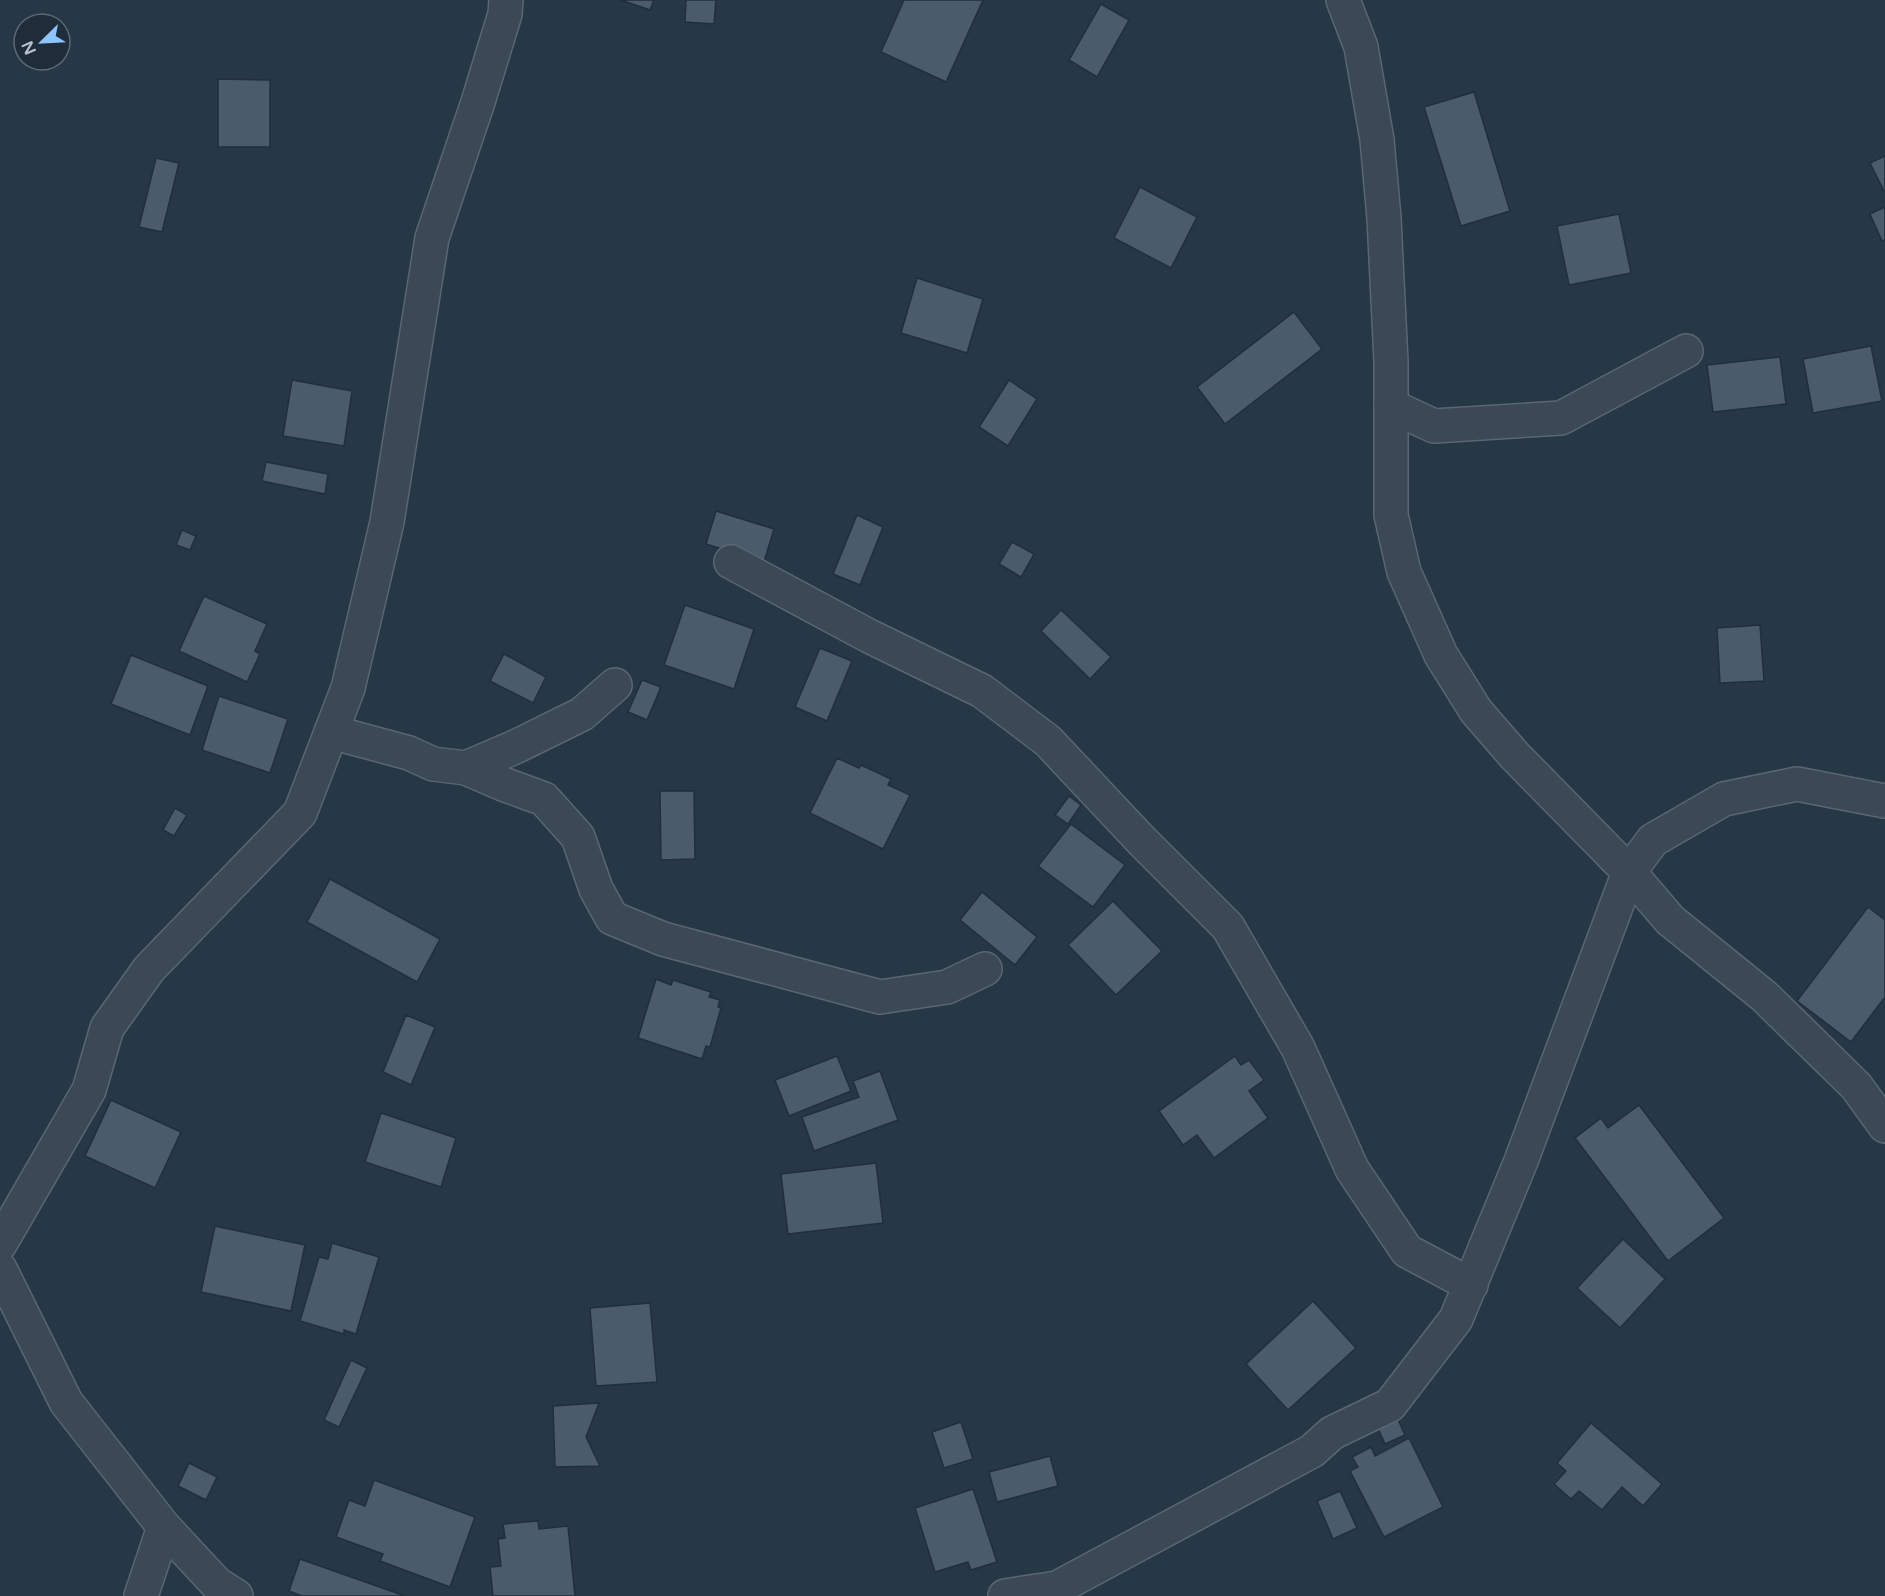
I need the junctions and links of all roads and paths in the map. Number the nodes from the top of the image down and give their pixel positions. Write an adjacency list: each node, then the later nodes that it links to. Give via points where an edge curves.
1 (506, 0): 7 (street, via 478,102 432,238 387,522 348,688)
2 (1342, 0): 4 (street, via 1361,47 1377,140)
3 (1686, 351): 4 (street, via 1561,418 1434,426)
4 (1391, 406): 10 (street, via 1391,515 1404,572 1441,655 1476,711)
5 (731, 562): 15 (street, via 982,692 1048,741 1228,927 1298,1047 1352,1169 1407,1251)
6 (615, 685): 8 (street, via 582,714)
7 (331, 732): 8 (street, via 409,753 433,764); 13 (street, via 300,813 149,969 107,1028 89,1090)
8 (465, 768): 11 (street, via 544,798 578,837 596,889 612,918 663,939 880,997 947,987)
9 (1885, 801): 10 (street, via 1797,784 1724,799 1653,840)
10 (1629, 872): 12 (street, via 1670,920 1764,996 1856,1086); 15 (street)
11 (986, 969)
12 (1885, 1126)
13 (0, 1244)
14 (0, 1269): 16 (street, via 66,1402)
15 (1471, 1285): 17 (street, via 1456,1319 1390,1405 1332,1433 1312,1451)
16 (164, 1527): 18 (street); 19 (street, via 217,1584)
17 (1060, 1592): 20 (street)
18 (141, 1596)
19 (236, 1596)
20 (1005, 1596)

